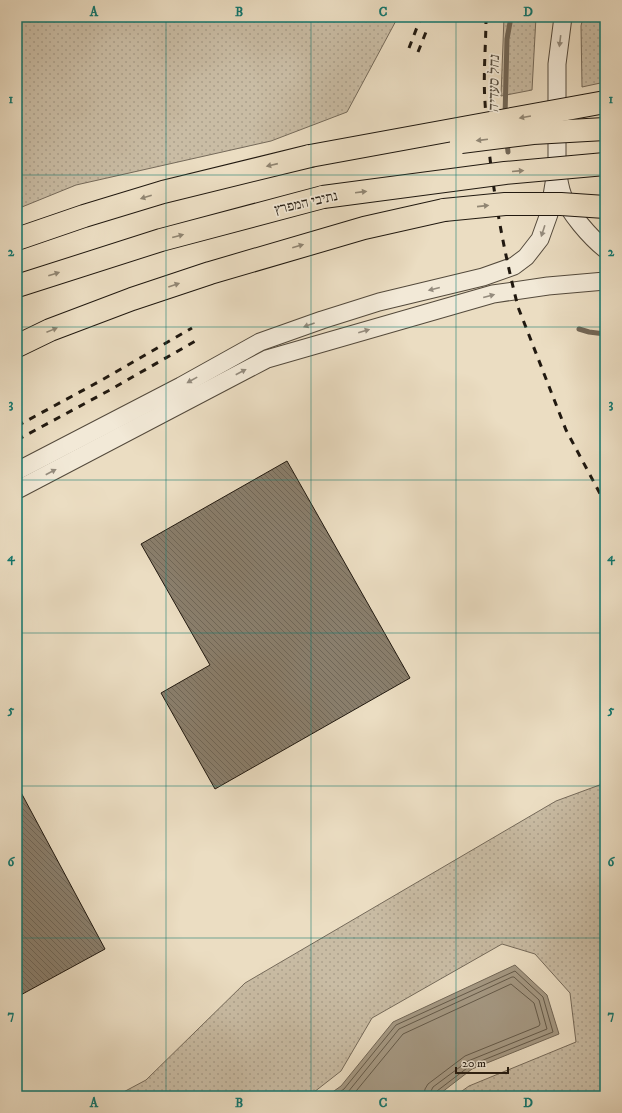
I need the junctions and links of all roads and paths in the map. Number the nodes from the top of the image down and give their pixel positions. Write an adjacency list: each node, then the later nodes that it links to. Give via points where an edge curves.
1 (563, 17): 6 (street, one-way to 6, via 557,64)
2 (605, 102): 4 (highway, one-way to 4, bridge)
3 (605, 129): 4 (highway, one-way to 4, bridge, via 533,133)
4 (310, 156): 8 (highway, one-way to 8, via 163,192)
5 (605, 164): 11 (highway, נתיבי המפרץ, one-way to 5, bridge, via 161,240 323,197 505,173)
6 (557, 165): 9 (street, via 563,197 583,227); 13 (street, one-way to 13, via 549,214 540,239 526,257 514,266 483,277 379,302 260,342)
7 (605, 207): 12 (highway, one-way to 7, bridge, via 58,327 132,299 210,273 364,228 444,210 505,204)
8 (17, 239)
9 (605, 249)
10 (605, 281): 14 (street, one-way to 10, via 267,359 494,294)
11 (17, 286)
12 (17, 346)
13 (17, 471)
14 (17, 490)

